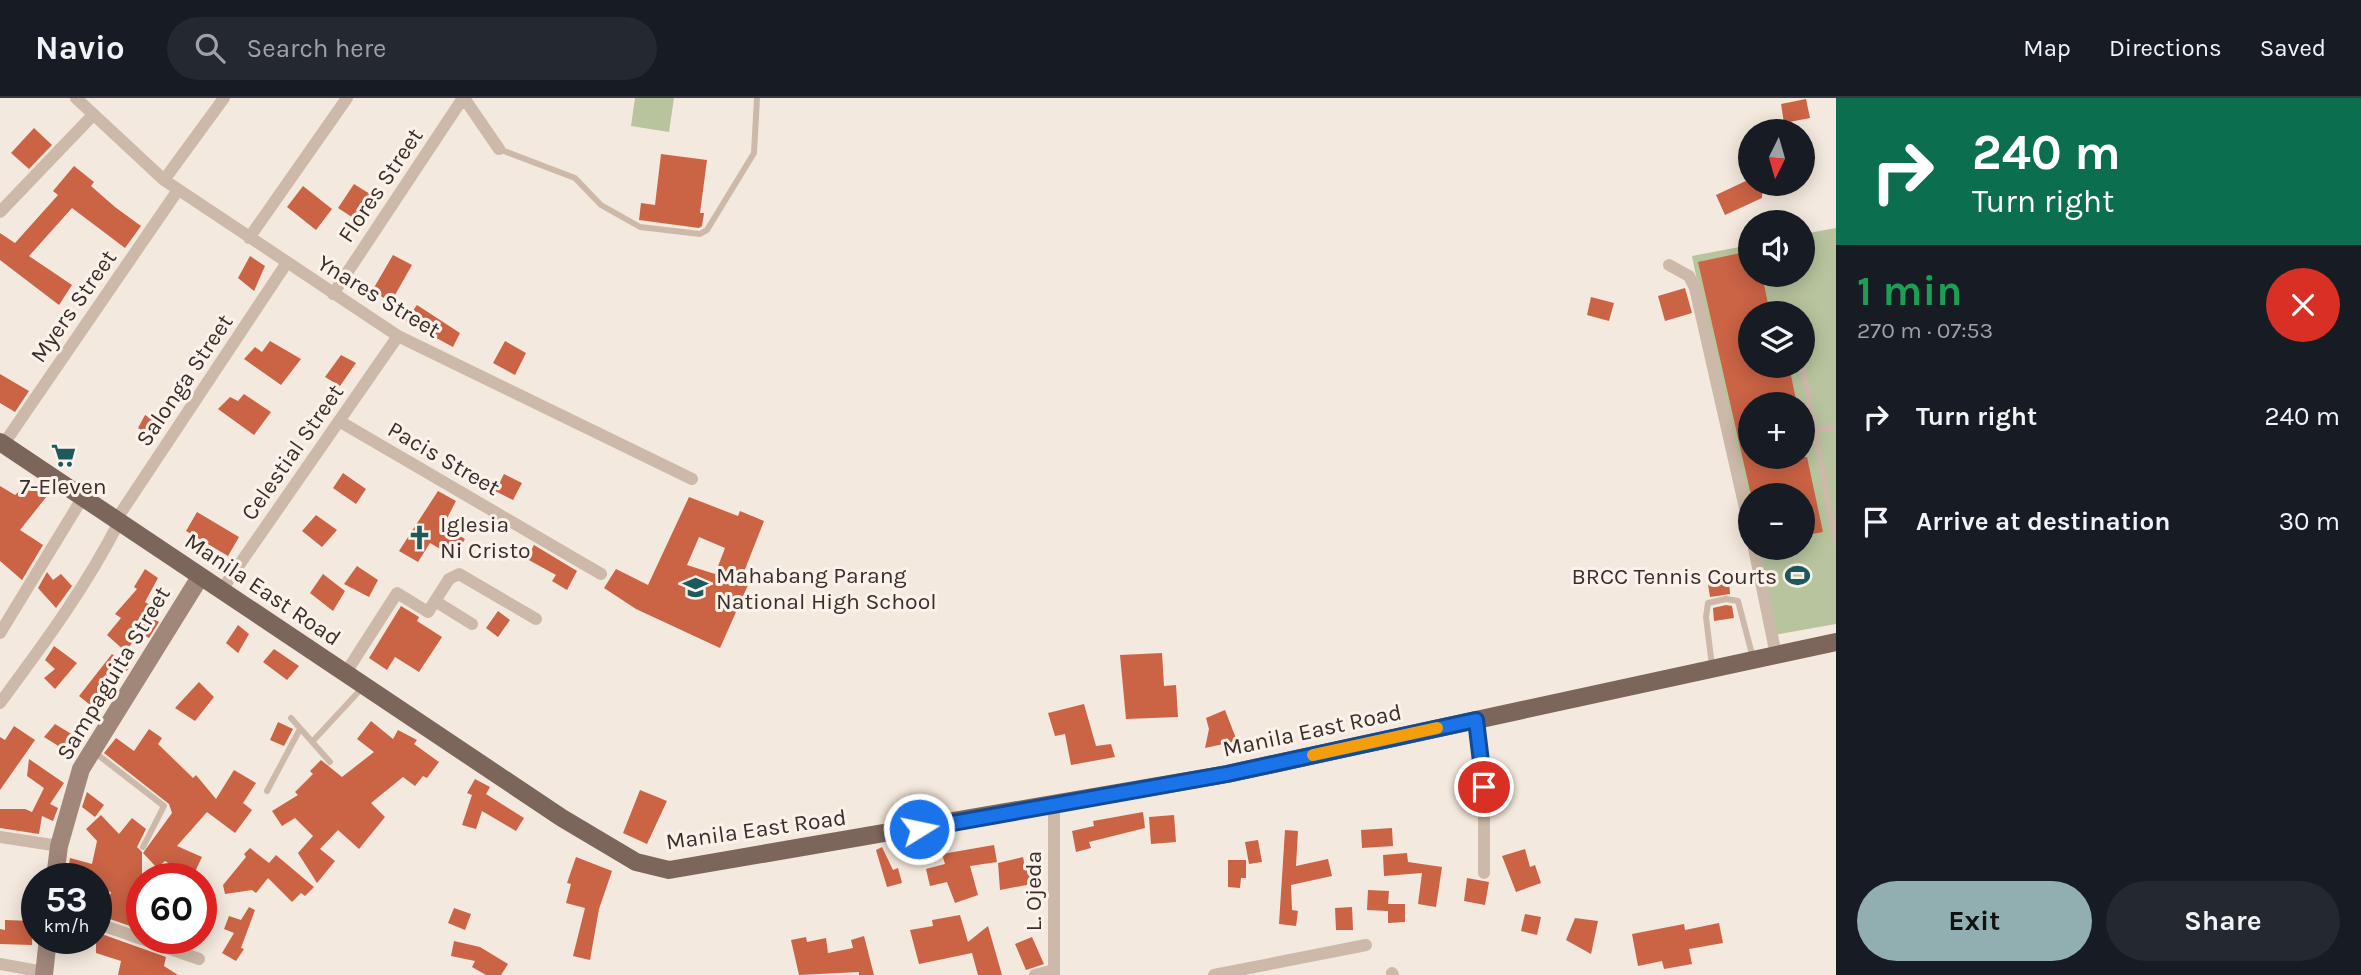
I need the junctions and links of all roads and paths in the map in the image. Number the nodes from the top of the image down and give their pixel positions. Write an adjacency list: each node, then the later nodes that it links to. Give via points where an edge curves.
1 (76, 98): 6 (street, Ynares Street)
2 (224, 98): 8 (street)
3 (347, 98): 11 (street)
4 (463, 98): 7 (street); 14 (street, Flores Street)
5 (757, 98): 7 (lane, via 754,153 701,234 640,227 601,205 575,178)
6 (93, 115): 8 (street, Ynares Street); 10 (street)
7 (499, 149)
8 (164, 180): 9 (street, Ynares Street)
9 (178, 190): 11 (street, Ynares Street); 19 (street, Myers Street)
10 (0, 212)
11 (249, 238): 12 (street, Ynares Street)
12 (286, 264): 14 (street, Ynares Street); 23 (street, Salonga Street)
13 (1669, 265): 21 (street, via 1689,276 1695,288)
14 (333, 294): 15 (street, Ynares Street)
15 (398, 336): 16 (street, Celestial Street); 20 (street, Ynares Street)
16 (339, 421): 26 (street, Pacis Street); 28 (street, Celestial Street)
17 (1836, 427): 18 (lane)
18 (1815, 430): 24 (lane)
19 (2, 444): 22 (main road, Manila East Road)
20 (692, 479)
21 (1739, 483)
22 (83, 497): 23 (main road, Manila East Road); 32 (street)
23 (117, 521): 27 (main road, Manila East Road); 39 (street, Salonga Street, via 60,622)
24 (1836, 544)
25 (1756, 560): 34 (street)
26 (601, 574)
27 (200, 577): 28 (main road, Manila East Road); 44 (street, Sampaguita Street)
28 (221, 591): 37 (main road, Manila East Road)
29 (431, 606): 30 (street, via 449,579 459,574); 31 (street); 37 (street, via 397,593)
30 (536, 619)
31 (472, 624)
32 (0, 633)
33 (1836, 642): 34 (main road, Manila East Road)
34 (1776, 655): 35 (main road, Manila East Road)
35 (1753, 660): 36 (main road, Manila East Road); 36 (lane, via 1738,601 1726,599 1708,603)
36 (1712, 669): 41 (main road, Manila East Road)
37 (345, 674): 38 (main road, Manila East Road)
38 (363, 687): 43 (lane); 47 (main road, Manila East Road, via 636,862 668,870)
39 (0, 703)
40 (291, 718): 42 (lane)
41 (1476, 720): 47 (main road, Manila East Road); 52 (street, via 1484,787)
42 (300, 729): 43 (lane); 46 (lane)
43 (312, 742): 45 (lane)
44 (91, 749): 49 (street, Sampaguita Street); 50 (lane, via 164,806)
45 (330, 762)
46 (267, 791)
47 (1054, 806): 58 (street, L. Ojeda)
48 (0, 837): 49 (street)
49 (59, 846): 51 (street, Sampaguita Street)
50 (143, 847)
51 (57, 863)
52 (1484, 873)
53 (112, 929): 56 (street)
54 (1366, 945): 61 (street)
55 (46, 954): 59 (street)
56 (199, 959)
57 (0, 964): 59 (street)
58 (1054, 972): 60 (street)
59 (44, 974)
60 (1035, 975)
61 (1214, 975)

